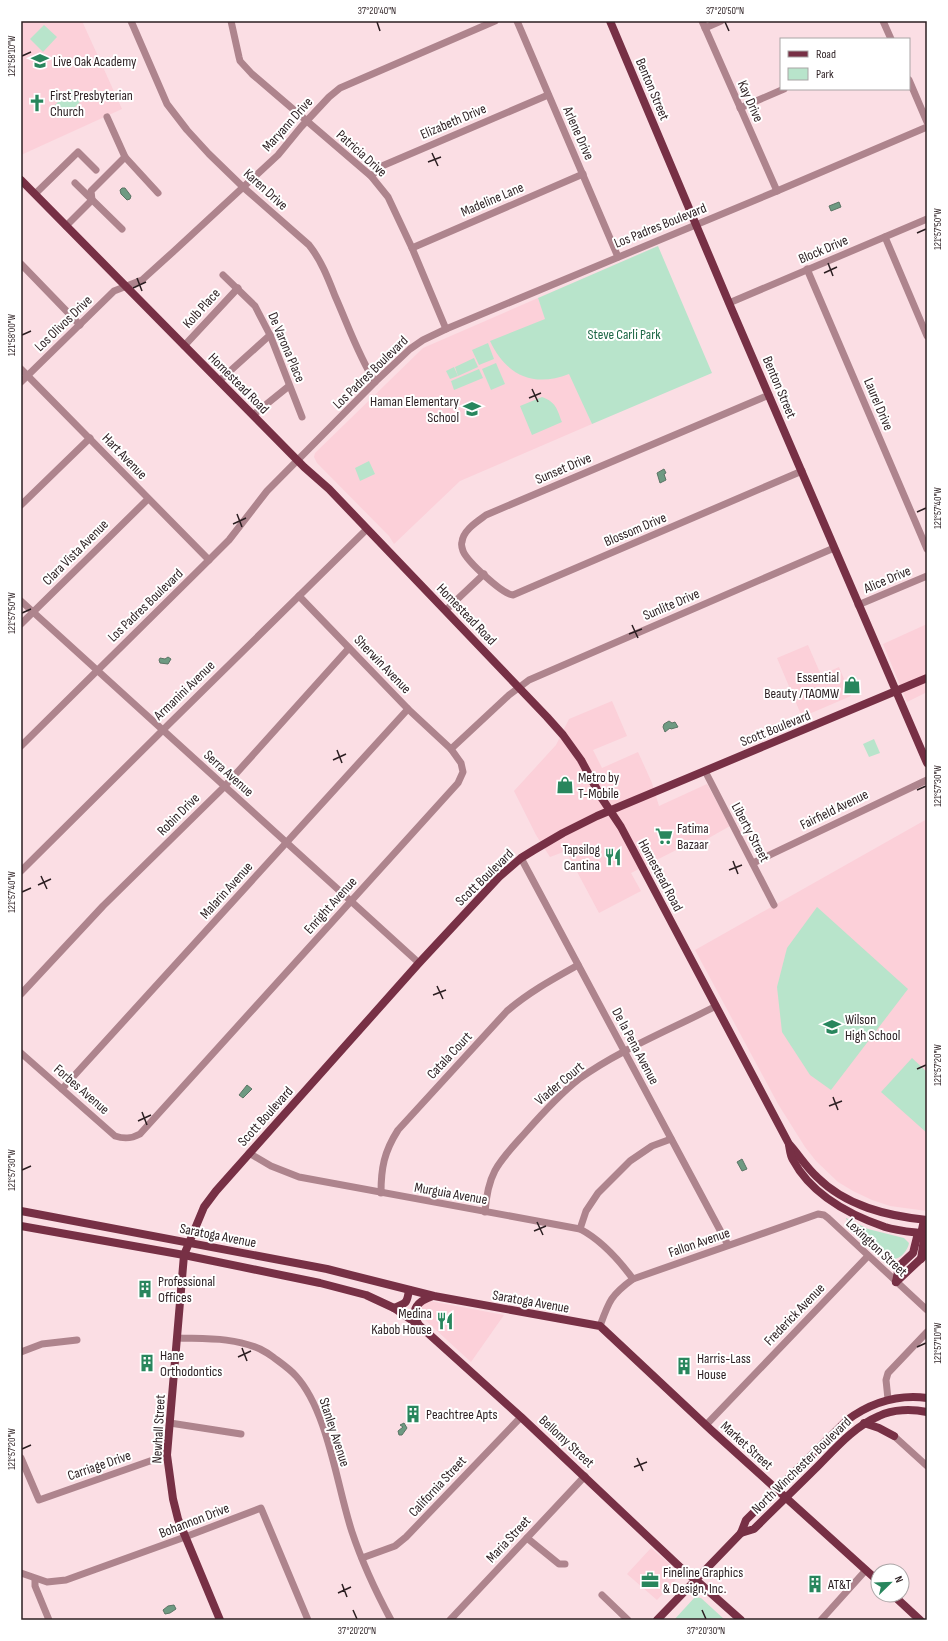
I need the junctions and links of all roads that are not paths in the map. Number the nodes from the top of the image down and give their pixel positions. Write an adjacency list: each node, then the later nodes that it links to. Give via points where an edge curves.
1 (131, 21): 24 (street, Karen Drive, via 167,104 187,130)
2 (231, 21): 15 (street, Patricia Drive, via 240,61)
3 (495, 21): 15 (street, Maryann Drive, via 340,88)
4 (517, 21): 12 (street, Arlene Drive)
5 (610, 21): 30 (main road, Benton Street)
6 (721, 21): 8 (street)
7 (883, 21): 9 (street)
8 (704, 24): 13 (street, Kay Drive)
9 (891, 38)
10 (910, 82): 16 (street)
11 (782, 90): 13 (street)
12 (548, 95): 20 (street, Arlene Drive); 21 (street, Elizabeth Drive, via 382,166)
13 (740, 108): 25 (street, Kay Drive)
14 (107, 117): 18 (street)
15 (306, 121): 21 (street, Patricia Drive); 24 (street, Maryann Drive, via 278,155)
16 (927, 122)
17 (927, 127): 25 (street, Los Padres Boulevard)
18 (126, 157): 26 (street); 28 (street, via 91,191)
19 (96, 170): 27 (street, via 78,152)
20 (583, 174): 34 (street, Madeline Lane); 35 (street, Arlene Drive)
21 (370, 176): 34 (street, Patricia Drive, via 388,197)
22 (21, 180): 27 (main road, Homestead Road)
23 (75, 184): 28 (street)
24 (243, 187): 39 (street, Maryann Drive, via 142,279); 51 (street, Karen Drive, via 316,254 363,363)
25 (777, 191): 30 (street, Los Padres Boulevard)
26 (158, 193)
27 (35, 194): 31 (main road, Homestead Road)
28 (92, 200): 31 (street); 32 (street)
29 (927, 219): 33 (street, Block Drive)
30 (696, 224): 35 (street, Los Padres Boulevard); 41 (main road, Benton Street)
31 (66, 226): 39 (main road, Homestead Road)
32 (122, 229)
33 (886, 237): 37 (street, Block Drive); 45 (street)
34 (412, 248): 43 (street, Patricia Drive)
35 (618, 256): 43 (street, Los Padres Boulevard)
36 (21, 264): 42 (street)
37 (807, 269): 41 (street, Block Drive); 63 (street, Laurel Drive)
38 (223, 275): 40 (street, De Varona Place)
39 (126, 287): 42 (street, Los Olivos Drive, via 114,291); 46 (main road, Homestead Road)
40 (238, 288): 44 (street, De Varona Place, via 255,306); 46 (street, Kolb Place)
41 (729, 303): 53 (main road, Benton Street)
42 (80, 325): 48 (street, Los Olivos Drive)
43 (446, 329): 51 (street, Los Padres Boulevard, via 423,340)
44 (270, 335): 49 (street); 52 (street, De Varona Place)
45 (927, 336)
46 (184, 346): 49 (main road, Homestead Road)
47 (21, 369): 48 (street, Hart Avenue)
48 (28, 376): 50 (street, Los Olivos Drive); 56 (street, Hart Avenue)
49 (219, 381): 54 (main road, Homestead Road)
50 (21, 382)
51 (375, 382): 57 (street, Los Padres Boulevard)
52 (288, 386): 54 (street); 55 (street, De Varona Place)
53 (769, 395): 58 (main road, Benton Street); 65 (street, Sunset Drive, via 486,515 468,530 462,540 462,550)
54 (253, 415): 57 (main road, Homestead Road)
55 (302, 417)
56 (90, 438): 59 (street, Hart Avenue); 60 (street)
57 (297, 460): 61 (main road, Homestead Road); 64 (street, Los Padres Boulevard, via 267,491 229,540)
58 (802, 471): 62 (main road, Benton Street); 65 (street, Blossom Drive, via 519,593 509,594 503,591)
59 (148, 499): 64 (street, Hart Avenue); 71 (street, Clara Vista Avenue)
60 (21, 505)
61 (367, 529): 67 (street, Armanini Avenue); 70 (main road, Homestead Road)
62 (834, 548): 69 (main road, Benton Street); 76 (street, Sunlite Drive)
63 (927, 549)
64 (209, 560): 74 (street, Los Padres Boulevard)
65 (484, 574): 70 (street)
66 (927, 576): 69 (street, Alice Drive)
67 (299, 596): 73 (street, Sherwin Avenue); 79 (street, Armanini Avenue)
68 (21, 601): 71 (street, Serra Avenue)
69 (858, 605): 77 (main road, Benton Street)
70 (446, 610): 76 (main road, Homestead Road)
71 (33, 612): 72 (street, Clara Vista Avenue); 74 (street, Serra Avenue)
72 (21, 624)
73 (349, 648): 78 (street, Sherwin Avenue); 85 (street, Robin Drive)
74 (97, 670): 79 (street, Serra Avenue); 80 (street, Los Padres Boulevard)
75 (927, 678): 77 (main road, Scott Boulevard)
76 (520, 686): 81 (street); 86 (main road, Homestead Road, via 581,760)
77 (896, 691): 82 (main road, Benton Street); 83 (main road, Scott Boulevard)
78 (408, 709): 81 (street, Sherwin Avenue); 87 (street, Malarin Avenue)
79 (163, 730): 85 (street, Serra Avenue); 90 (street, Armanini Avenue)
80 (21, 746)
81 (451, 749): 91 (street, Enright Avenue, via 461,763 463,772 458,783)
82 (927, 763)
83 (705, 771): 86 (main road, Scott Boulevard); 89 (street, Liberty Street)
84 (927, 780): 89 (street, Fairfield Avenue)
85 (224, 787): 87 (street, Serra Avenue); 95 (street, Robin Drive, via 103,906)
86 (610, 811): 88 (main road, Scott Boulevard, via 563,833); 96 (main road, Homestead Road, via 621,827)
87 (287, 842): 91 (street, Serra Avenue); 99 (street, Malarin Avenue)
88 (521, 858): 93 (main road, Scott Boulevard, via 500,876); 94 (street, De la Pena Avenue)
89 (753, 863): 92 (street, Liberty Street)
90 (21, 872)
91 (352, 901): 93 (street, Serra Avenue); 100 (street, Enright Avenue, via 140,1134)
92 (774, 905)
93 (419, 963): 103 (main road, Scott Boulevard)
94 (578, 965): 97 (street, De la Pena Avenue); 104 (street, Catala Court, via 539,987 508,1011 398,1130 390,1142 381,1171)
95 (21, 994)
96 (716, 1006): 97 (street, Viader Court); 102 (main road, Homestead Road)
97 (624, 1052): 101 (street, De la Pena Avenue); 106 (street, Viader Court, via 578,1080 540,1116 500,1161 488,1185)
98 (21, 1053): 99 (street, Forbes Avenue)
99 (62, 1089): 100 (street, Forbes Avenue, via 115,1136)
100 (130, 1138)
101 (671, 1139): 110 (street, via 652,1146 630,1161 598,1193 586,1212); 113 (street, De la Pena Avenue)
102 (789, 1144): 108 (main road, Homestead Road, via 818,1178 838,1194 864,1208); 111 (main road, Homestead Road, via 792,1159 801,1172 841,1208 886,1227)
103 (249, 1153): 104 (street, Murguia Avenue, via 299,1178); 112 (main road, Scott Boulevard, via 204,1208)
104 (381, 1194): 106 (street, Murguia Avenue)
105 (21, 1211): 112 (main road, Saratoga Avenue)
106 (485, 1212): 110 (street, Murguia Avenue)
107 (828, 1218): 113 (street, Fallon Avenue, via 814,1214); 116 (street, Lexington Street)
108 (925, 1220): 111 (main road)
109 (21, 1226): 115 (main road, Saratoga Avenue)
110 (580, 1229): 118 (street, Murguia Avenue, via 592,1235)
111 (924, 1234): 117 (main road); 119 (main road, via 917,1237 913,1253 899,1266)
112 (188, 1243): 115 (main road, Scott Boulevard); 120 (main road, Saratoga Avenue, via 326,1269)
113 (728, 1246): 118 (street, Fallon Avenue)
114 (927, 1253): 117 (main road)
115 (184, 1255): 121 (main road, Saratoga Avenue, via 320,1282); 128 (main road, Newhall Street)
116 (868, 1256): 119 (street, Lexington Street); 137 (street, Frederick Avenue)
117 (921, 1259): 119 (main road)
118 (634, 1279): 126 (street, Fallon Avenue, via 621,1287 609,1300)
119 (896, 1282): 124 (street, Lexington Street)
120 (409, 1290): 122 (main road, Saratoga Avenue); 123 (main road, via 407,1302)
121 (366, 1295): 123 (main road, Bellomy Street)
122 (434, 1296): 125 (main road, via 422,1300 416,1308 416,1320); 126 (main road, Saratoga Avenue)
123 (394, 1308): 125 (main road, Bellomy Street)
124 (927, 1310)
125 (420, 1326): 134 (main road, Bellomy Street)
126 (600, 1326): 137 (main road, Market Street)
127 (927, 1332): 132 (street, via 888,1373)
128 (177, 1338): 135 (main road, Newhall Street); 149 (street, Stanley Avenue, via 221,1339 261,1349 296,1376 312,1398)
129 (77, 1340): 130 (street, via 42,1344)
130 (21, 1352)
131 (927, 1398): 132 (main road, North Winchester Boulevard)
132 (888, 1399): 144 (main road, North Winchester Boulevard, via 862,1409 846,1421)
133 (927, 1412): 136 (main road, North Winchester Boulevard, via 891,1412)
134 (521, 1416): 143 (main road, Bellomy Street); 149 (street, California Street, via 406,1537 395,1546)
135 (170, 1423): 138 (street); 140 (main road, Newhall Street)
136 (864, 1423): 139 (main road); 145 (main road, North Winchester Boulevard)
137 (706, 1425): 144 (main road, Market Street)
138 (241, 1434)
139 (894, 1436): 142 (street)
140 (167, 1455): 141 (street, Carriage Drive, via 39,1500); 147 (main road, Newhall Street, via 173,1499)
141 (21, 1458)
142 (927, 1466)
143 (584, 1476): 148 (street, Maria Street); 155 (main road, Bellomy Street)
144 (777, 1489): 145 (main road, Market Street); 146 (main road, North Winchester Boulevard, via 746,1520)
145 (786, 1498): 146 (main road, North Winchester Boulevard, via 754,1529); 151 (main road, Market Street)
146 (741, 1533): 155 (main road, North Winchester Boulevard)
147 (185, 1537): 154 (street, Bohannon Drive, via 66,1580 47,1582); 159 (main road, Newhall Street); 160 (street, Bohannon Drive, via 261,1508)
148 (527, 1538): 150 (street, via 559,1564); 162 (street, Maria Street)
149 (362, 1558): 161 (street, Stanley Avenue)
150 (565, 1564)
151 (866, 1570): 153 (main road, Market Street); 166 (street)
152 (21, 1573): 154 (street, Bohannon Drive)
153 (870, 1574)
154 (35, 1579): 158 (street, via 35,1586)
155 (696, 1580): 164 (main road, North Winchester Boulevard); 165 (main road, Bellomy Street)
156 (602, 1595): 163 (street)
157 (902, 1603): 167 (main road)
158 (49, 1620)
159 (220, 1620)
160 (308, 1620)
161 (391, 1620)
162 (450, 1620)
163 (628, 1620)
164 (657, 1620)
165 (741, 1620)
166 (821, 1620)
167 (920, 1620)

